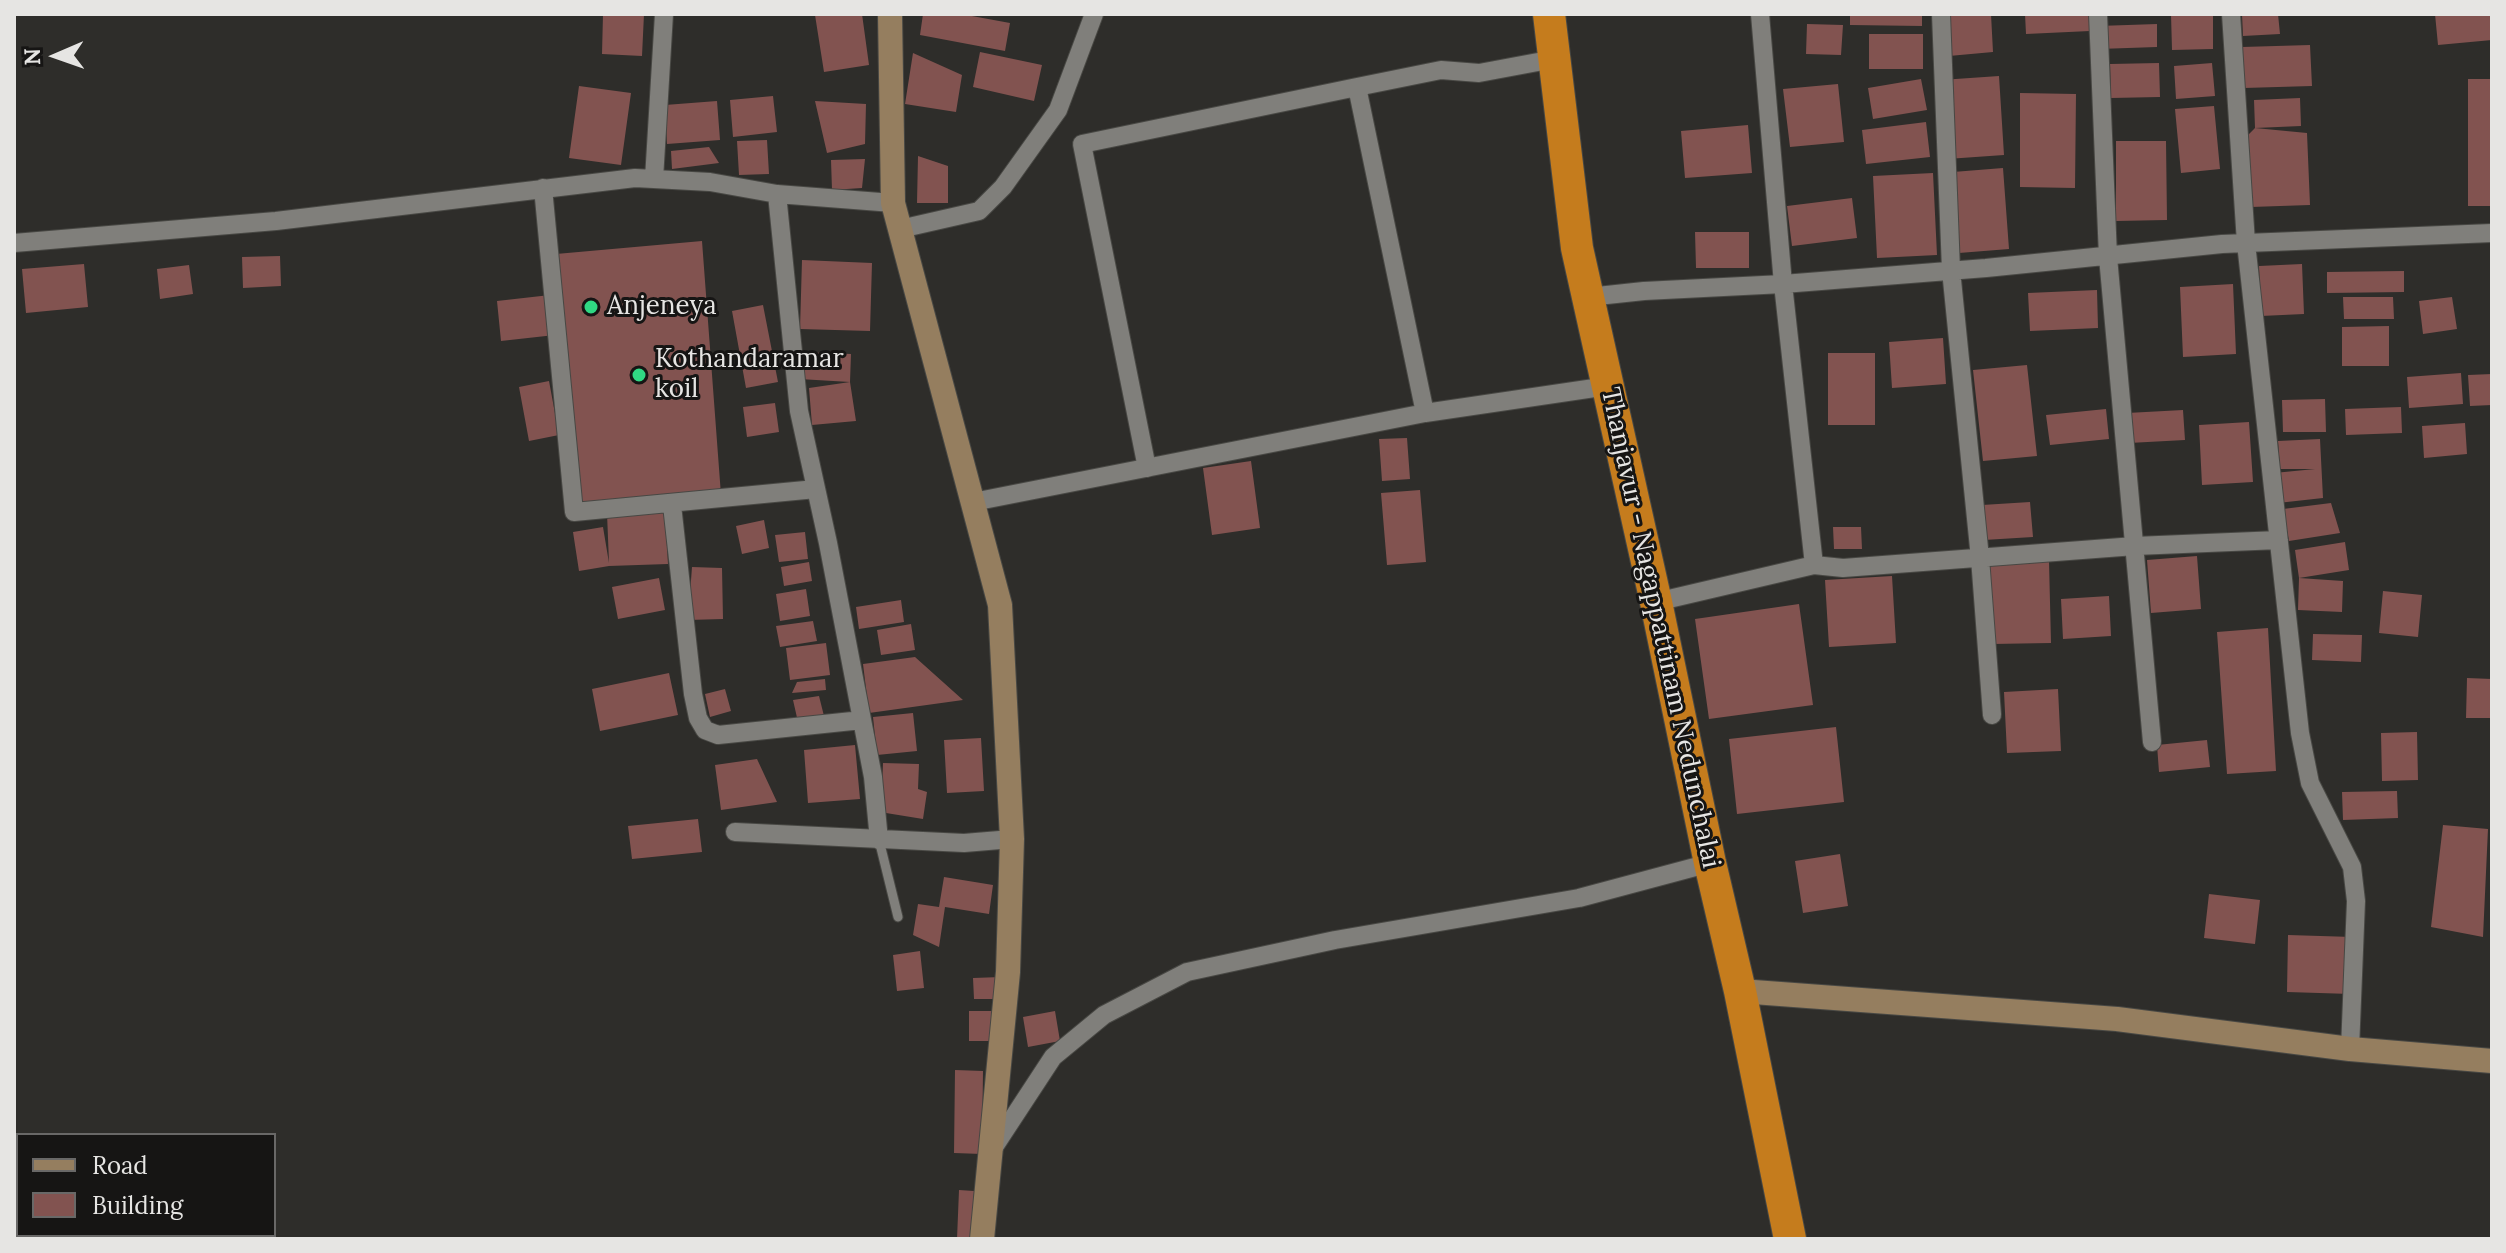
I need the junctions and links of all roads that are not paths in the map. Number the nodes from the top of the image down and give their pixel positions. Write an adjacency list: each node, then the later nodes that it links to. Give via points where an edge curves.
1 (664, 14): 11 (street)
2 (890, 14): 14 (street)
3 (1094, 14): 15 (street, via 1058,110 1003,187 979,211)
4 (1549, 14): 9 (highway, Thanjavur - Nagappattinam Nedunchalai)
5 (1760, 14): 21 (street)
6 (1941, 14): 20 (street)
7 (2098, 14): 19 (street)
8 (2231, 14): 18 (street)
9 (1554, 59): 10 (street, via 1479,73 1441,70); 22 (highway, Thanjavur - Nagappattinam Nedunchalai)
10 (1357, 87): 24 (street); 25 (street, via 1082,144)
11 (654, 179): 12 (street); 13 (street)
12 (543, 188): 17 (street, via 276,221); 28 (street, via 574,512)
13 (777, 194): 14 (street); 26 (street, via 799,411)
14 (893, 203): 15 (street)
15 (900, 229): 27 (street)
16 (2492, 233): 18 (street)
17 (14, 243)
18 (2246, 243): 19 (street); 29 (street)
19 (2108, 257): 20 (street); 30 (street)
20 (1951, 270): 21 (street); 31 (street)
21 (1783, 284): 22 (street); 32 (street)
22 (1588, 297): 23 (highway, Thanjavur - Nagappattinam Nedunchalai)
23 (1608, 386): 24 (street); 33 (highway, Thanjavur - Nagappattinam Nedunchalai)
24 (1425, 413): 25 (street)
25 (1147, 468): 27 (street)
26 (816, 489): 28 (street); 35 (street)
27 (973, 502): 38 (street, via 1000,605)
28 (672, 505): 35 (street, via 693,694 705,730 718,735)
29 (2279, 540): 30 (street); 43 (street, via 2310,783 2352,867 2356,901)
30 (2135, 546): 31 (street); 36 (street)
31 (1980, 558): 32 (street, via 1843,568); 34 (street)
32 (1814, 565): 33 (street)
33 (1656, 602): 40 (highway, Thanjavur - Nagappattinam Nedunchalai)
34 (1992, 715)
35 (862, 720): 39 (street)
36 (2152, 742)
37 (735, 832): 39 (street)
38 (1012, 839): 39 (street); 45 (street, via 1008,972)
39 (879, 840): 41 (lane)
40 (1710, 863): 42 (highway, Thanjavur - Nagappattinam Nedunchalai); 45 (street, via 1579,898 1187,972 1104,1015 1053,1057)
41 (898, 917)
42 (1740, 991): 43 (street, via 2117,1019); 47 (highway, Thanjavur - Nagappattinam Nedunchalai)
43 (2350, 1049): 44 (street)
44 (2492, 1061)
45 (991, 1151): 46 (street)
46 (982, 1239)
47 (1790, 1239)

